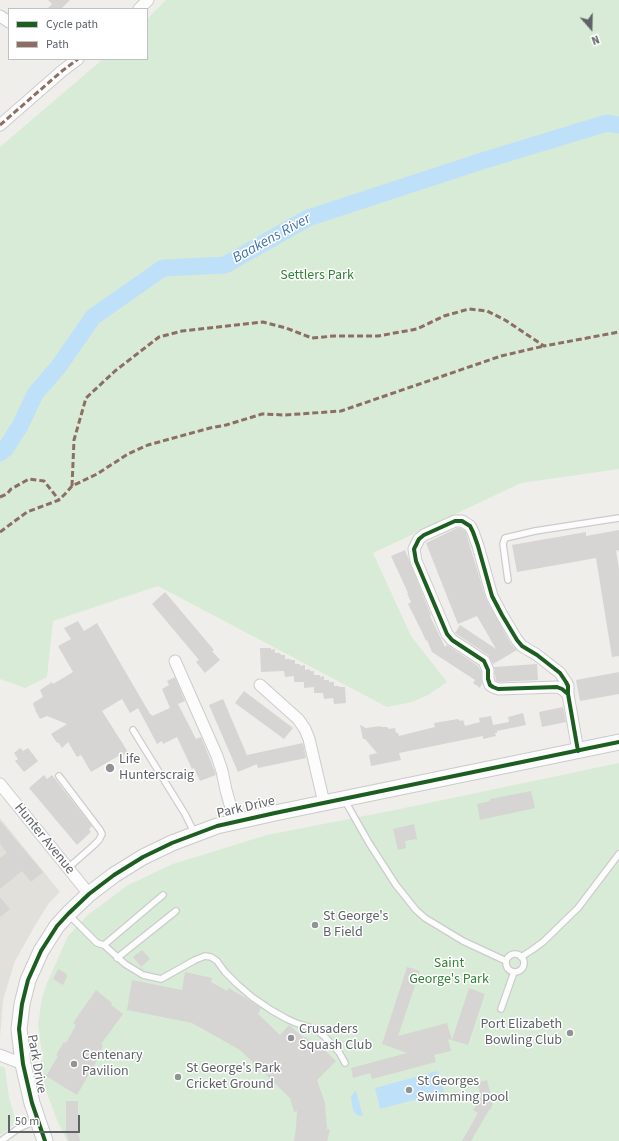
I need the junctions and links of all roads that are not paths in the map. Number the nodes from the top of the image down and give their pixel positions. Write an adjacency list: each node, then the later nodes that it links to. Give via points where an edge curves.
1 (148, 0): 2 (street)
2 (140, 8)
3 (77, 60): 4 (street)
4 (0, 125)
5 (619, 518): 6 (lane, via 505,538 503,544)
6 (508, 580)
7 (175, 661): 17 (street, via 217,756)
8 (260, 685): 16 (street, via 298,719 305,729)
9 (568, 694): 9 (street, via 557,687 498,689 490,685 484,661 447,634 416,561 414,549 419,539 455,521 462,521 470,526 492,596 502,615 519,644 562,675 568,686); 12 (street)
10 (133, 730): 18 (lane)
11 (619, 742): 12 (street, Park Drive)
12 (578, 751): 15 (street, Park Drive)
13 (59, 776): 20 (lane, via 102,834 93,846)
14 (0, 784): 20 (street, Hunter Avenue)
15 (344, 799): 16 (street, Park Drive); 28 (lane, via 388,873 416,910 463,941)
16 (324, 802): 17 (street, Park Drive)
17 (235, 822): 18 (street, Park Drive)
18 (196, 834): 21 (street, Park Drive, via 143,857)
19 (619, 854): 26 (lane, via 578,908 543,942)
20 (68, 868): 21 (street, Hunter Avenue)
21 (89, 894): 24 (street, Park Drive)
22 (163, 895): 25 (lane)
23 (176, 910): 27 (lane)
24 (68, 914): 25 (lane, via 97,943); 33 (street, Park Drive, via 41,951 28,980 19,1029)
25 (104, 945): 27 (lane)
26 (521, 957): 28 (lane, via 513,954); 29 (lane, via 524,966)
27 (117, 958): 32 (lane, via 143,975 161,979 195,960 205,956 211,957 252,997 287,1019 315,1029 324,1036 333,1044)
28 (506, 961): 29 (lane, via 508,970)
29 (514, 972): 30 (lane)
30 (501, 1009)
31 (0, 1055): 33 (street)
32 (345, 1063)
33 (23, 1064): 34 (street, Park Drive)
34 (38, 1120): 35 (lane); 36 (street, Park Drive)
35 (1, 1141)
36 (45, 1141)

